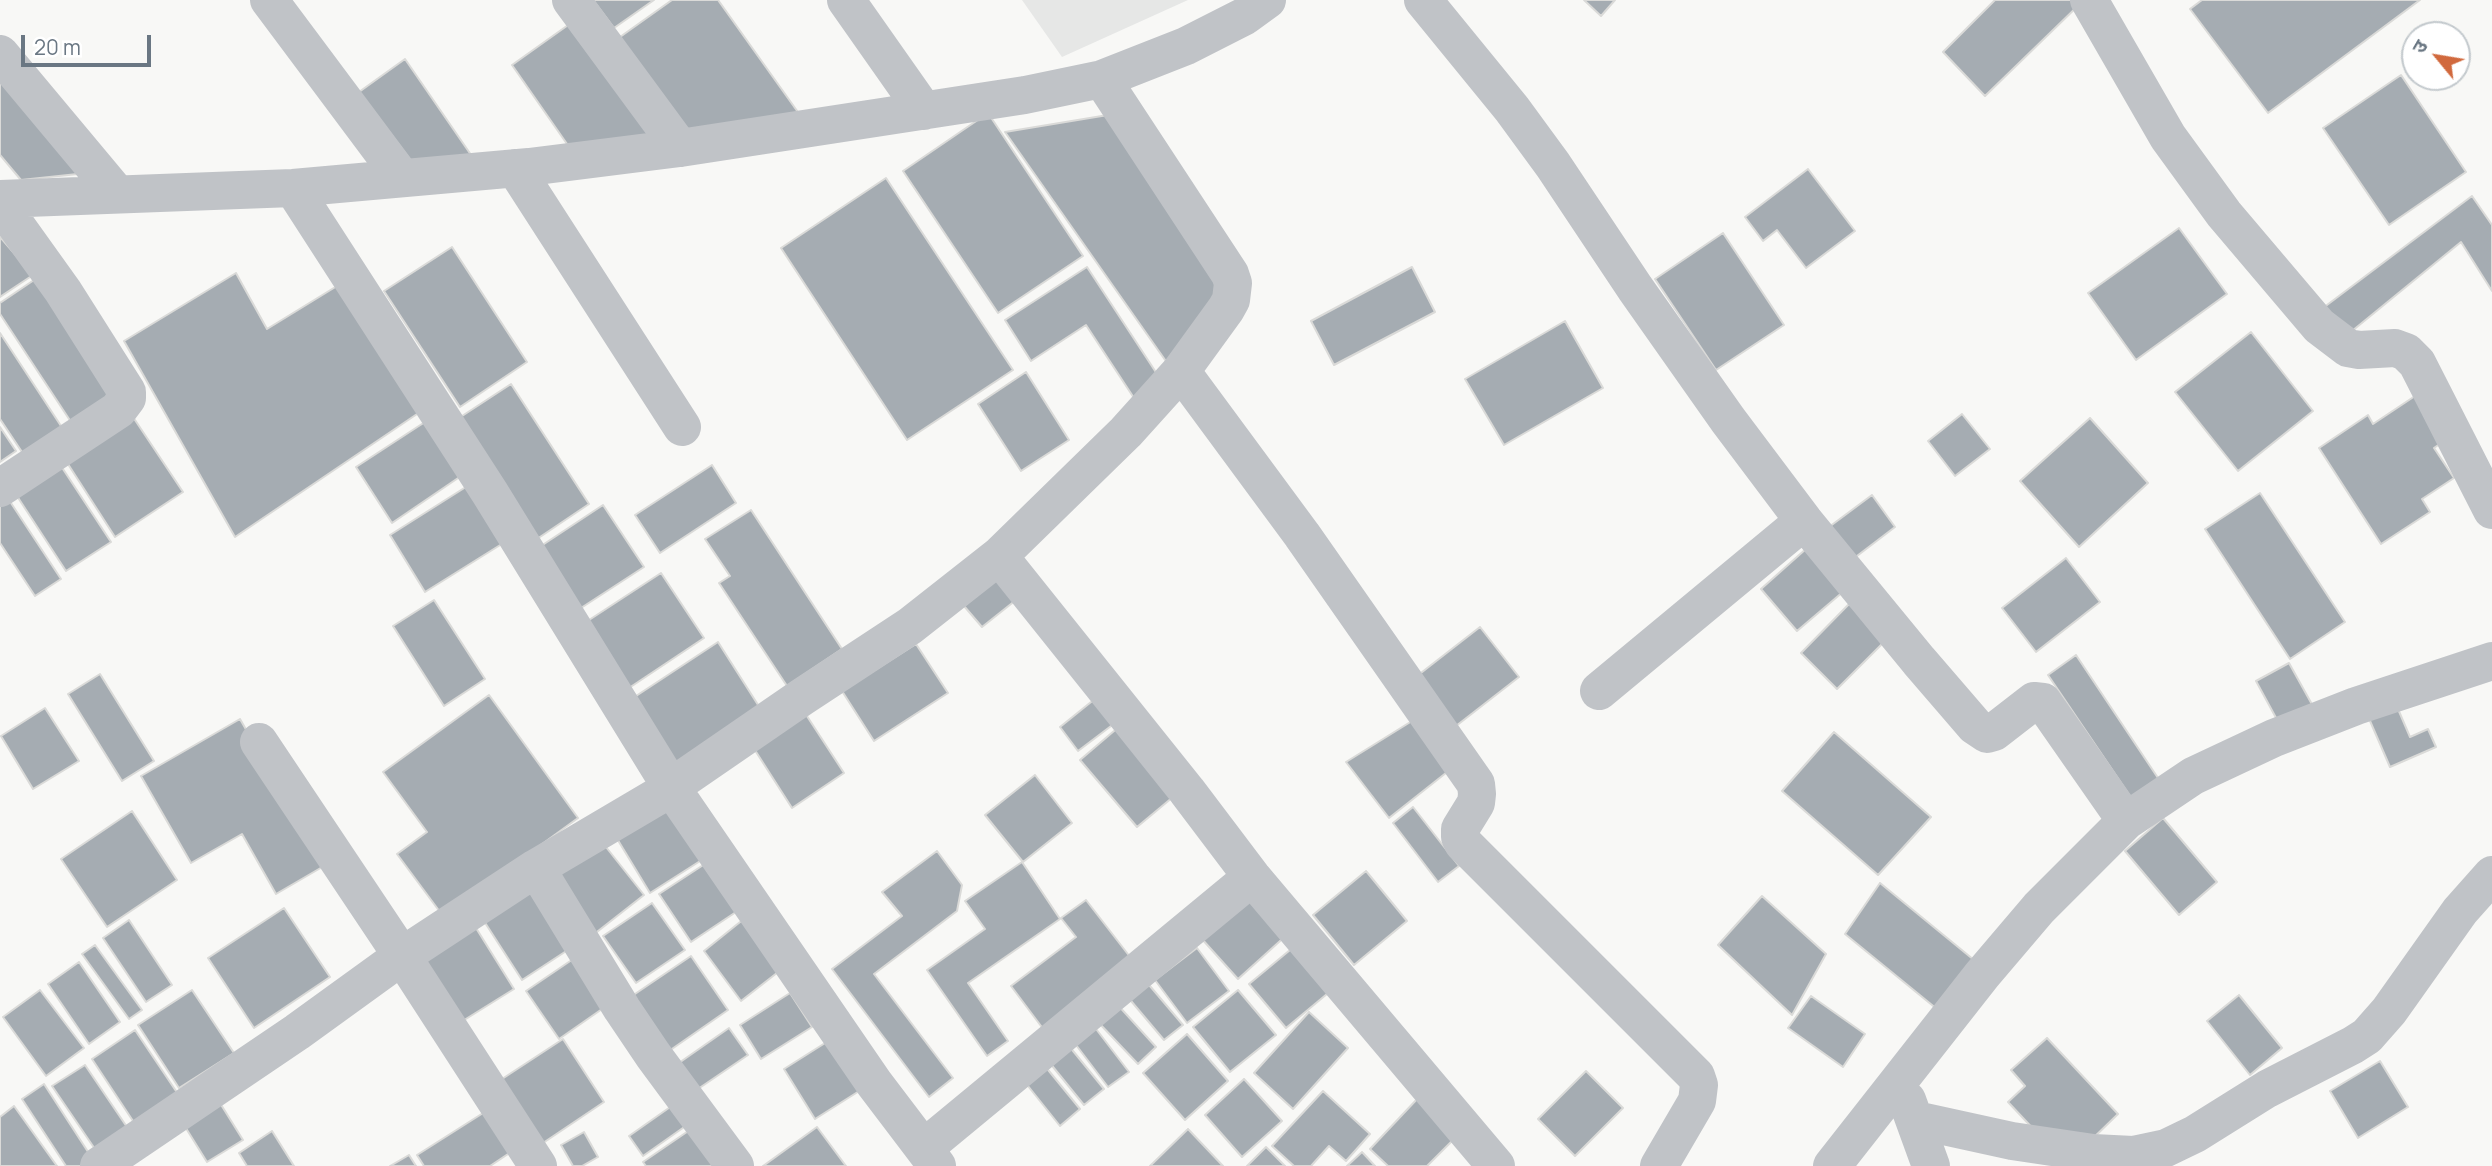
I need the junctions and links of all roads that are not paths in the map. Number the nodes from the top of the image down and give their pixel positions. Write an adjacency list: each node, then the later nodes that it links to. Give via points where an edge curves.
1 (269, 0): 12 (street)
2 (571, 0): 10 (street)
3 (846, 0): 9 (street)
4 (1267, 0): 8 (street, via 1186,46)
5 (1423, 0): 20 (street, via 1539,146 1681,354)
6 (2089, 0): 19 (street, via 2168,137 2224,214 2319,326 2348,348 2395,348 2417,363)
7 (0, 54): 14 (street)
8 (1101, 79): 9 (street); 16 (street, via 1233,283 1226,309)
9 (923, 111): 10 (street)
10 (680, 148): 11 (street)
11 (515, 168): 12 (street); 17 (street)
12 (402, 178): 13 (street)
13 (293, 188): 14 (street); 25 (street, via 490,493)
14 (117, 194): 15 (street)
15 (0, 201): 18 (street, via 63,291 127,398 118,410)
16 (1181, 371): 21 (street, via 1117,442); 38 (street, via 1476,785 1476,803 1460,829 1463,843 1696,1076 1697,1101)
17 (682, 427)
18 (0, 488)
19 (2492, 510)
20 (1804, 521): 23 (street); 26 (street, via 1975,726 1987,734 1994,732 2034,701 2043,702)
21 (999, 556): 25 (street, via 910,626); 29 (street)
22 (2492, 662): 26 (street, via 2274,738 2193,776)
23 (1599, 691)
24 (259, 742): 30 (street)
25 (671, 787): 27 (street); 33 (street)
26 (2126, 821): 31 (street, via 2031,918)
27 (536, 868): 30 (street); 36 (street, via 638,1032)
28 (2492, 876): 32 (street, via 2460,911 2367,1035 2166,1148 2133,1155 2093,1153)
29 (1252, 877): 33 (street); 37 (street)
30 (402, 956): 34 (street); 35 (street)
31 (1900, 1082): 32 (street); 39 (street)
32 (1916, 1120): 40 (street)
33 (930, 1157)
34 (99, 1166)
35 (538, 1166)
36 (735, 1166)
37 (1496, 1166)
38 (1659, 1166)
39 (1832, 1166)
40 (1931, 1166)

